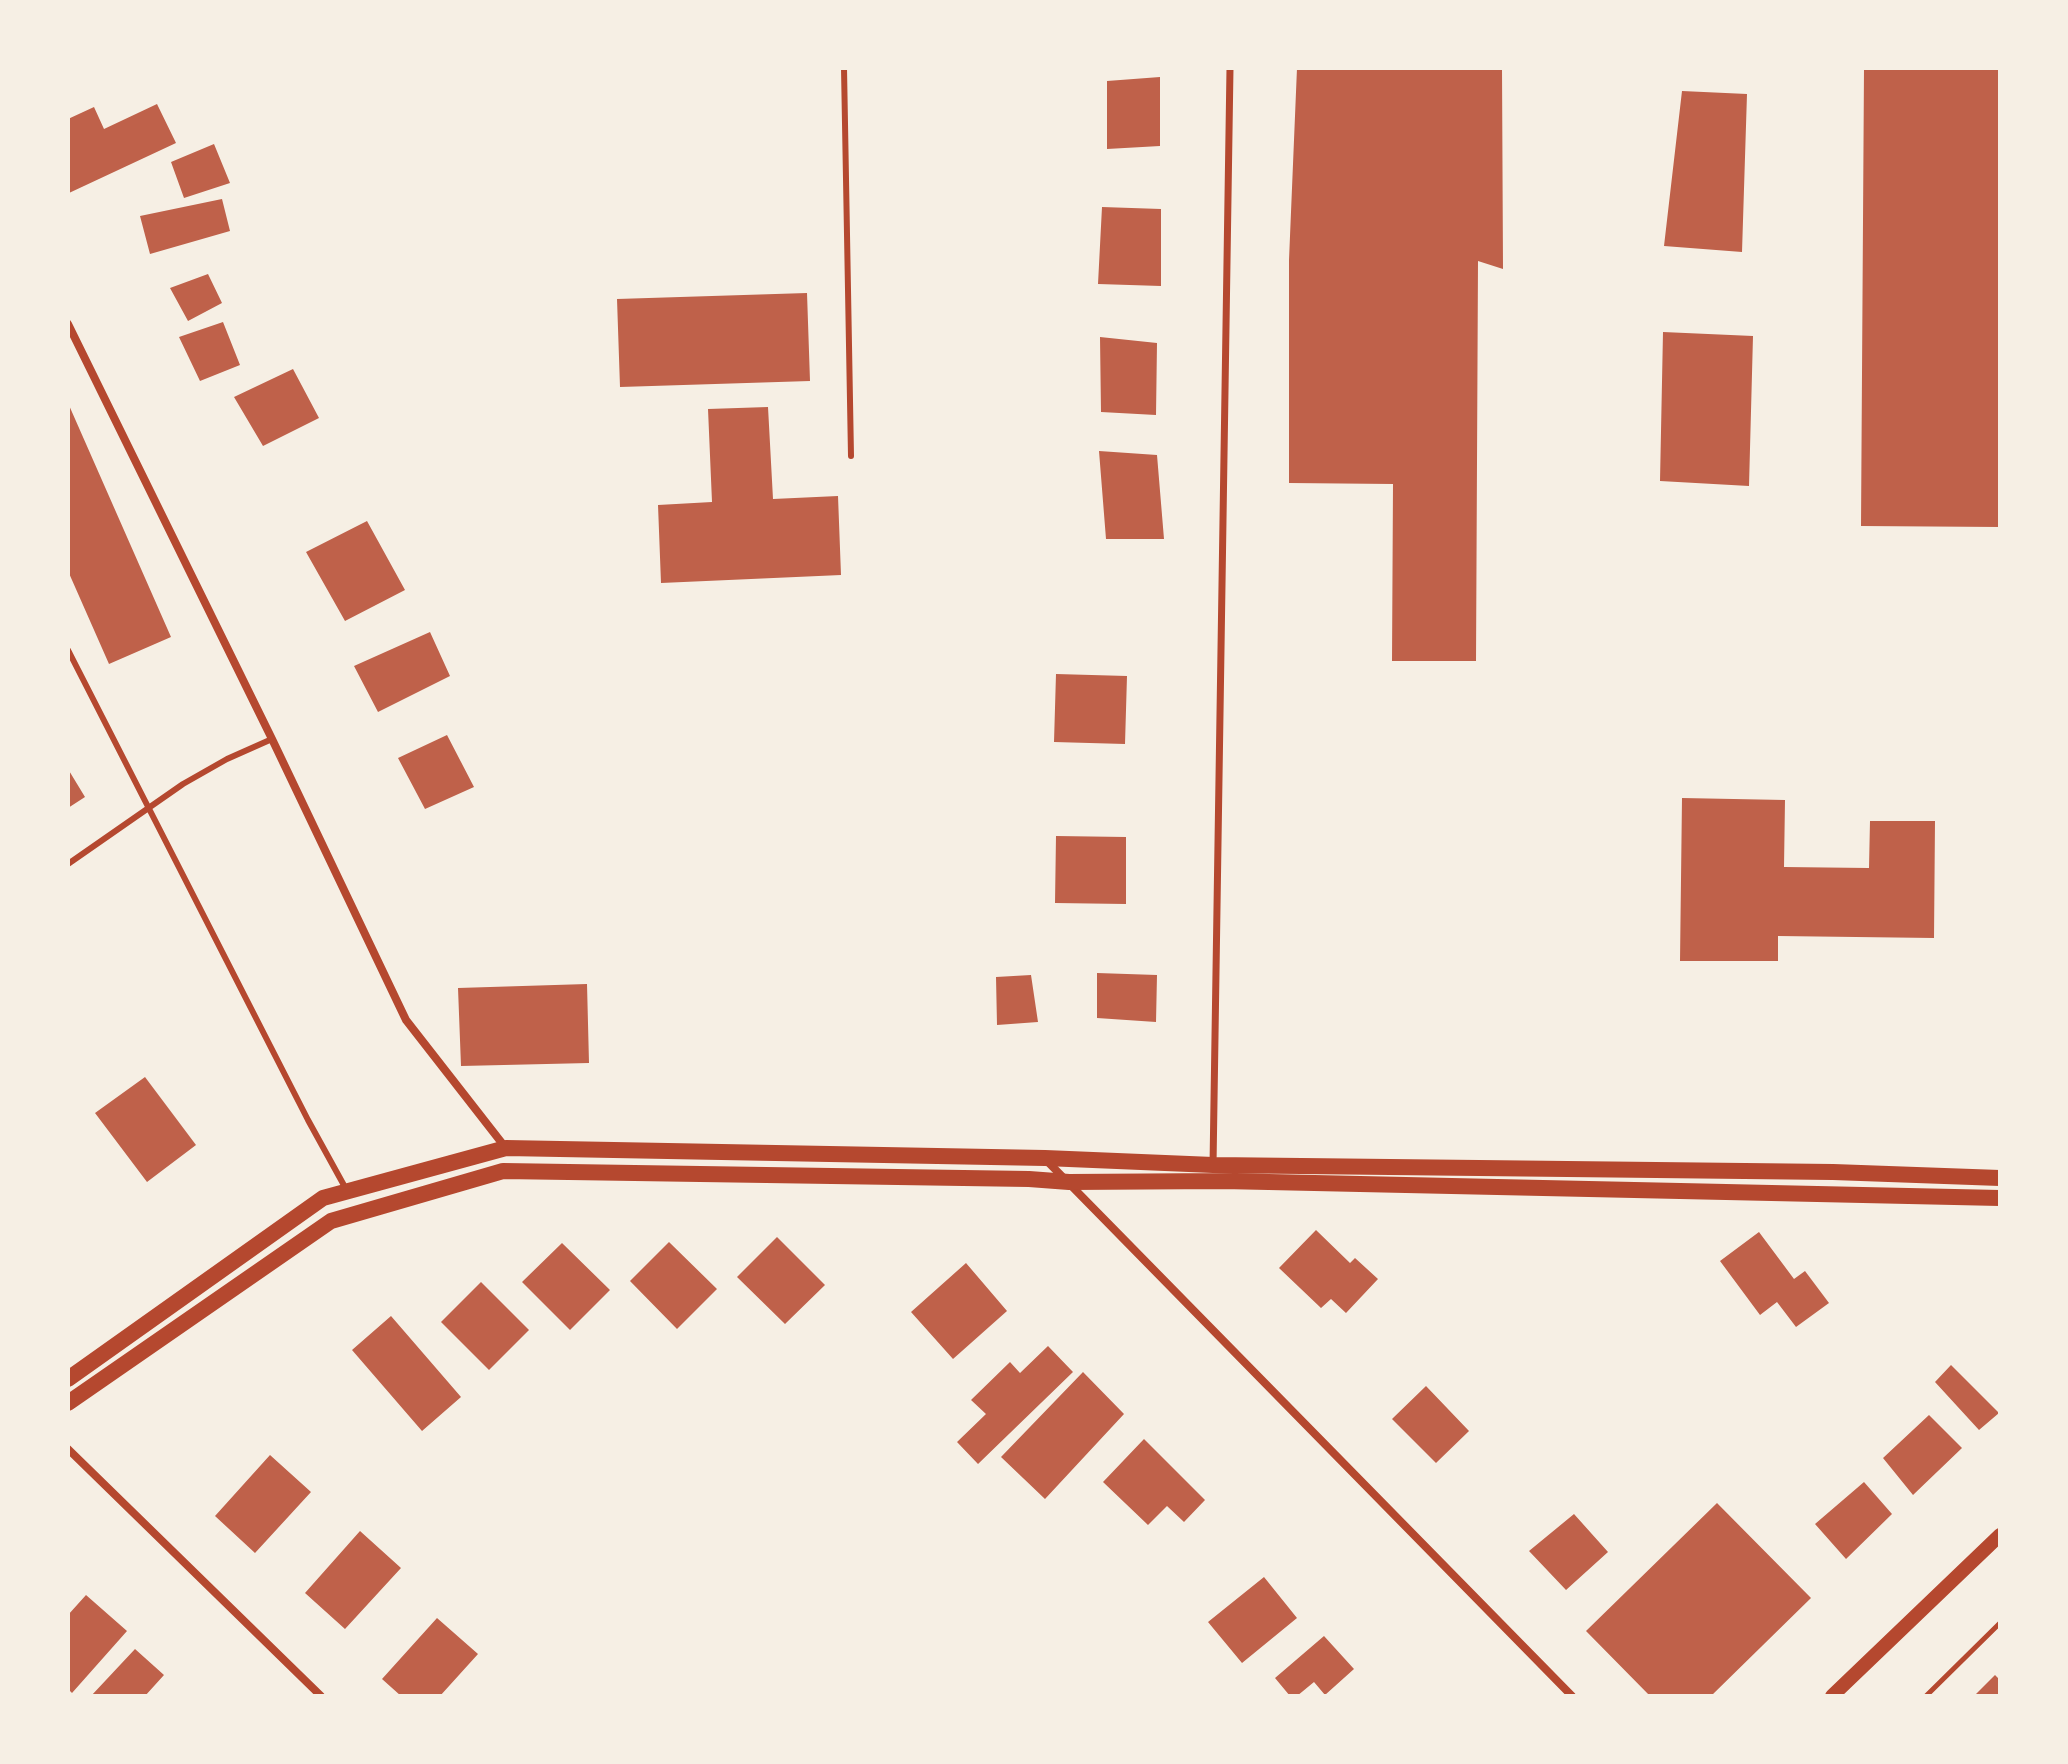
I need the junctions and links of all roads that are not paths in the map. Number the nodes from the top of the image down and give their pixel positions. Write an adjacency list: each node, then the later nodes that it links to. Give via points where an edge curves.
1 (844, 68): 4 (lane)
2 (1230, 68): 11 (street)
3 (68, 324): 6 (street)
4 (851, 456)
5 (68, 650): 7 (lane)
6 (272, 739): 7 (lane, via 196,777); 9 (street, via 406,1020)
7 (150, 810): 8 (lane); 14 (lane)
8 (68, 864)
9 (506, 1148): 10 (main road); 14 (main road)
10 (1045, 1158): 11 (main road); 13 (street)
11 (1213, 1165): 12 (main road)
12 (2000, 1178)
13 (1069, 1182): 15 (main road); 17 (main road, via 503,1171 331,1221); 21 (street)
14 (347, 1192): 16 (main road, via 323,1198)
15 (2000, 1198)
16 (68, 1379)
17 (68, 1403)
18 (68, 1449): 20 (street)
19 (2000, 1535): 22 (street)
20 (321, 1696)
21 (1572, 1696)
22 (1832, 1696)

